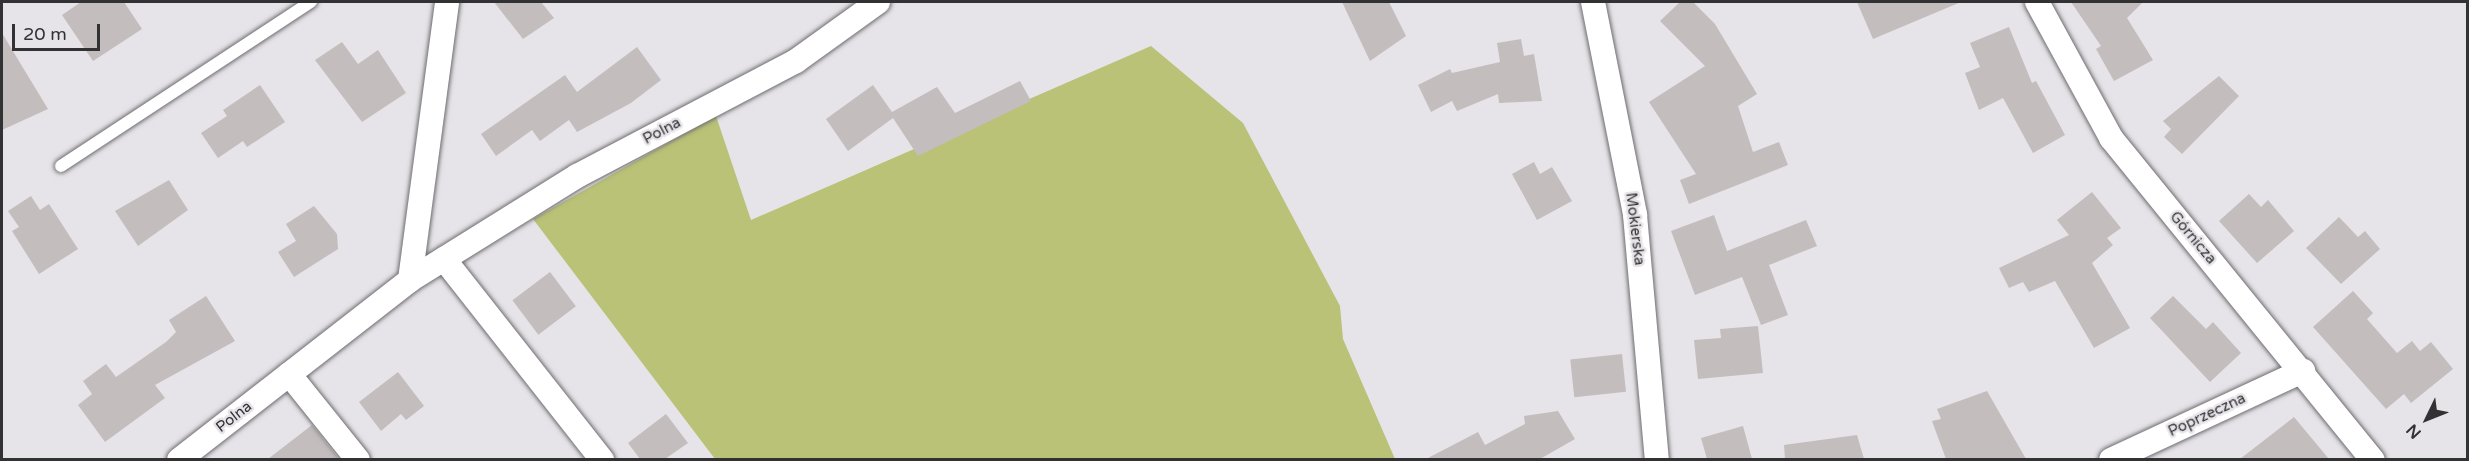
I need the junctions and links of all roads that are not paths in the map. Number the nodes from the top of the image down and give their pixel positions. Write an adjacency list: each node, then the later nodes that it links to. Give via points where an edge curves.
1 (311, 2): 6 (lane)
2 (447, 2): 8 (street)
3 (878, 2): 7 (street, Polna, via 796,61 577,176)
4 (1593, 2): 14 (street, Mokierska, via 1635,215)
5 (2037, 2): 9 (street, Górnicza, via 2111,138)
6 (61, 166)
7 (444, 259): 8 (street, Polna); 13 (street)
8 (410, 280): 10 (street, Polna)
9 (2303, 371): 15 (street, Poprzeczna); 16 (street, Górnicza)
10 (289, 374): 11 (street, Polna); 12 (street)
11 (179, 459)
12 (358, 459)
13 (602, 459)
14 (1657, 459)
15 (2111, 459)
16 (2373, 459)

